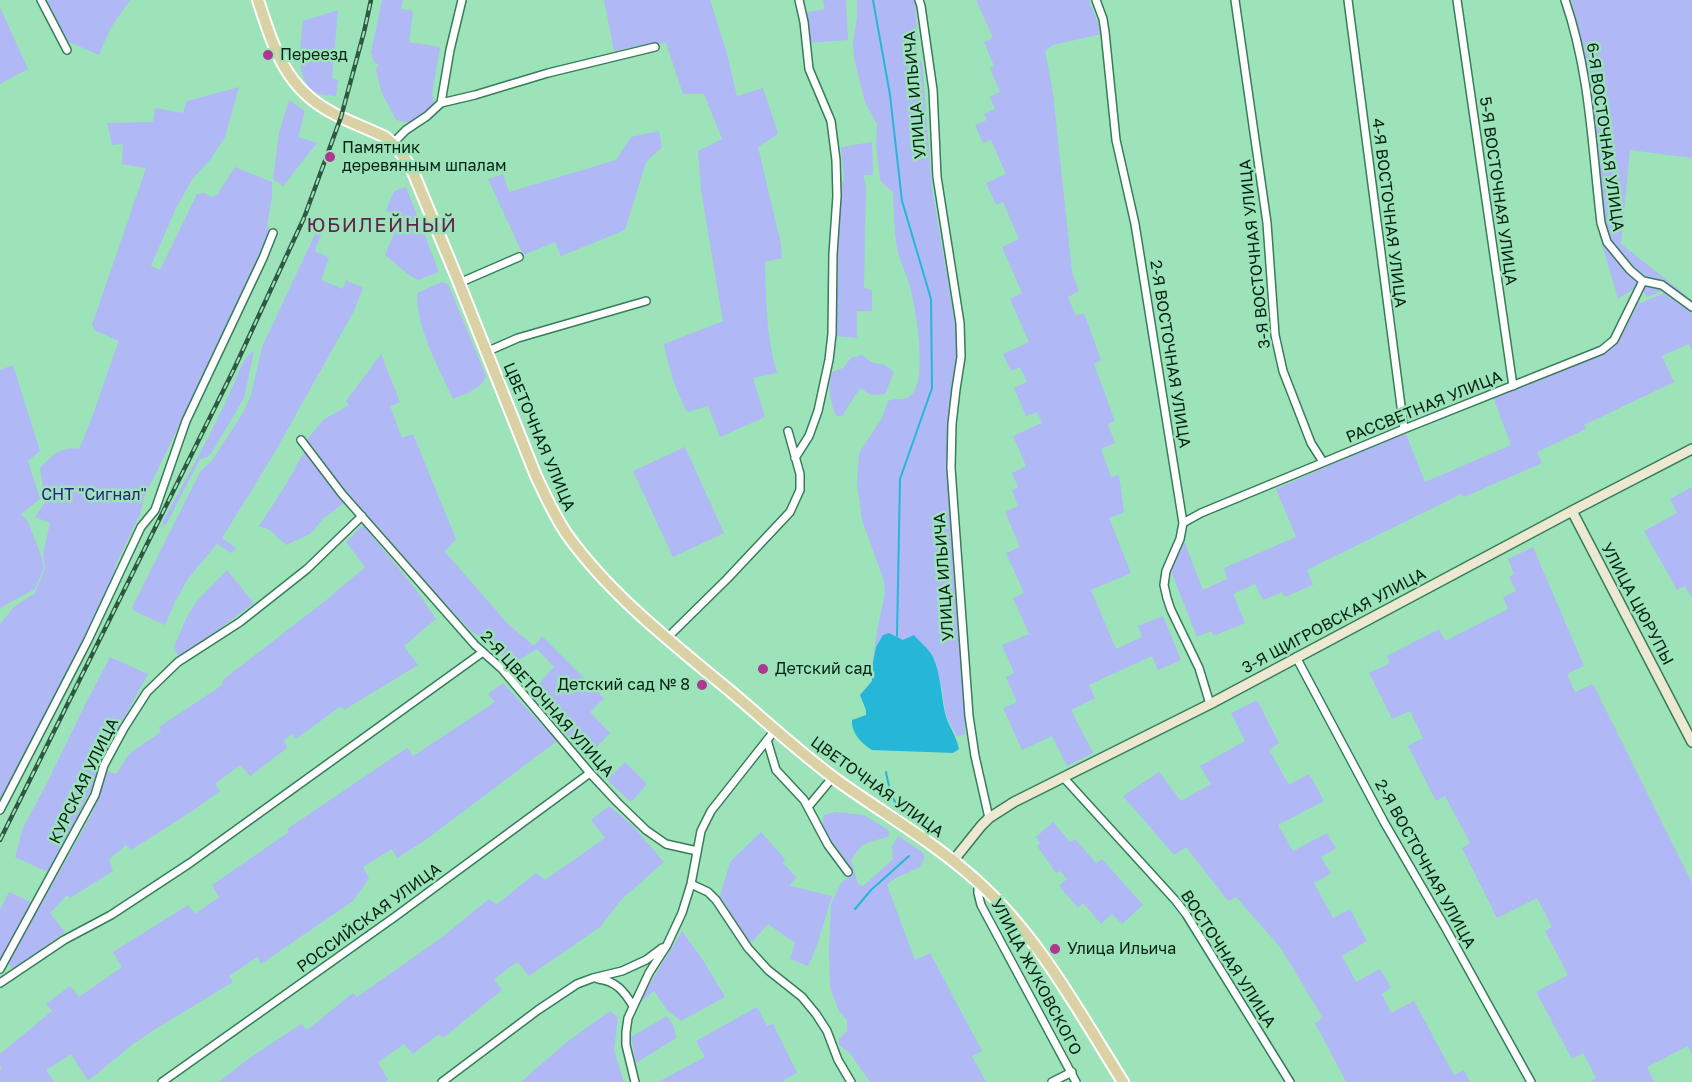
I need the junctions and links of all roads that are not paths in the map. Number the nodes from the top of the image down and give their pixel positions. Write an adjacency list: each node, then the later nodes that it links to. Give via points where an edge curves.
1 (41, 0): 12 (street)
2 (258, 0): 14 (main road, ЦВЕТОЧНАЯ УЛИЦА, via 282,64 305,95)
3 (462, 0): 13 (street)
4 (799, 0): 27 (street, via 809,69 831,121 837,196 829,360 818,411)
5 (919, 0): 44 (street, УЛИЦА ИЛЬИЧА, via 933,90 937,177 960,324 961,357 951,468 969,716)
6 (1096, 0): 31 (street, 2-Я ВОСТОЧНАЯ УЛИЦА, via 1104,25 1116,140 1135,224)
7 (1235, 0): 28 (street, 3-Я ВОСТОЧНАЯ УЛИЦА, via 1267,223 1275,334 1282,371 1311,443)
8 (1348, 0): 23 (street, 4-Я ВОСТОЧНАЯ УЛИЦА)
9 (1457, 0): 22 (street, 5-Я ВОСТОЧНАЯ УЛИЦА)
10 (1565, 0): 17 (street, 6-Я ВОСТОЧНАЯ УЛИЦА, via 1574,24 1587,92 1601,223 1607,242)
11 (655, 47): 13 (street)
12 (67, 51)
13 (441, 103): 14 (street)
14 (393, 143): 18 (main road, ЦВЕТОЧНАЯ УЛИЦА, via 412,172)
15 (273, 232): 43 (street, via 186,421 156,510 141,527)
16 (519, 257): 18 (street)
17 (1643, 281): 20 (street, 6-Я ВОСТОЧНАЯ УЛИЦА, via 1662,285); 22 (street, РАССВЕТНАЯ УЛИЦА, via 1614,340 1602,350)
18 (459, 283): 21 (main road, ЦВЕТОЧНАЯ УЛИЦА)
19 (646, 301): 21 (street, via 518,338)
20 (1692, 307)
21 (486, 352): 32 (main road, ЦВЕТОЧНАЯ УЛИЦА, via 536,476 565,531 601,576)
22 (1513, 386): 23 (street, РАССВЕТНАЯ УЛИЦА)
23 (1404, 429): 28 (street, РАССВЕТНАЯ УЛИЦА)
24 (788, 431): 27 (street)
25 (301, 440): 30 (street, 2-Я ЦВЕТОЧНАЯ УЛИЦА)
26 (1692, 449): 29 (street, 3-Я ЩИГРОВСКАЯ УЛИЦА)
27 (795, 458): 32 (street, via 800,490 790,512)
28 (1323, 462): 31 (street, РАССВЕТНАЯ УЛИЦА)
29 (1572, 511): 34 (street, 3-Я ЩИГРОВСКАЯ УЛИЦА); 38 (street, УЛИЦА ЦЮРУПЫ)
30 (362, 516): 33 (street, 2-Я ЦВЕТОЧНАЯ УЛИЦА); 51 (street, КУРСКАЯ УЛИЦА, via 307,569 240,622 178,662 147,692 104,765 95,795)
31 (1183, 523): 35 (street, 2-Я ВОСТОЧНАЯ УЛИЦА, via 1164,585)
32 (667, 638): 36 (main road, ЦВЕТОЧНАЯ УЛИЦА)
33 (483, 652): 39 (street, 2-Я ЦВЕТОЧНАЯ УЛИЦА); 53 (street, via 190,863)
34 (1296, 657): 35 (street, 3-Я ЩИГРОВСКАЯ УЛИЦА); 64 (street, 2-Я ВОСТОЧНАЯ УЛИЦА)
35 (1210, 704): 41 (street, 3-Я ЩИГРОВСКАЯ УЛИЦА)
36 (775, 730): 37 (street); 40 (main road, ЦВЕТОЧНАЯ УЛИЦА)
37 (767, 740): 42 (street, via 776,770); 45 (street, via 711,811)
38 (1692, 742)
39 (590, 773): 45 (street, 2-Я ЦВЕТОЧНАЯ УЛИЦА, via 646,830 666,843); 56 (street, РОССИЙСКАЯ УЛИЦА)
40 (833, 777): 42 (street); 46 (main road, ЦВЕТОЧНАЯ УЛИЦА)
41 (1063, 777): 44 (street, 3-Я ЩИГРОВСКАЯ УЛИЦА); 63 (street, ВОСТОЧНАЯ УЛИЦА, via 1186,914)
42 (808, 807): 47 (street, via 828,845)
43 (0, 810)
44 (989, 818): 46 (street)
45 (697, 851): 49 (street)
46 (953, 861): 48 (main road)
47 (849, 872)
48 (978, 883): 55 (street, УЛИЦА ЖУКОВСКОГО, via 981,905); 62 (main road, via 1034,942)
49 (691, 884): 50 (street); 59 (street, via 716,900 748,948 816,1014)
50 (667, 945): 52 (street, via 638,964); 54 (street)
51 (0, 969)
52 (593, 978): 54 (street, via 608,980 625,992); 57 (street, via 538,1010)
53 (0, 983)
54 (633, 1006): 58 (street, via 626,1045)
55 (1071, 1072): 60 (street); 61 (street, УЛИЦА ЖУКОВСКОГО)
56 (162, 1082)
57 (442, 1082)
58 (635, 1082)
59 (851, 1082)
60 (1052, 1082)
61 (1076, 1082)
62 (1123, 1082)
63 (1290, 1082)
64 (1531, 1082)

